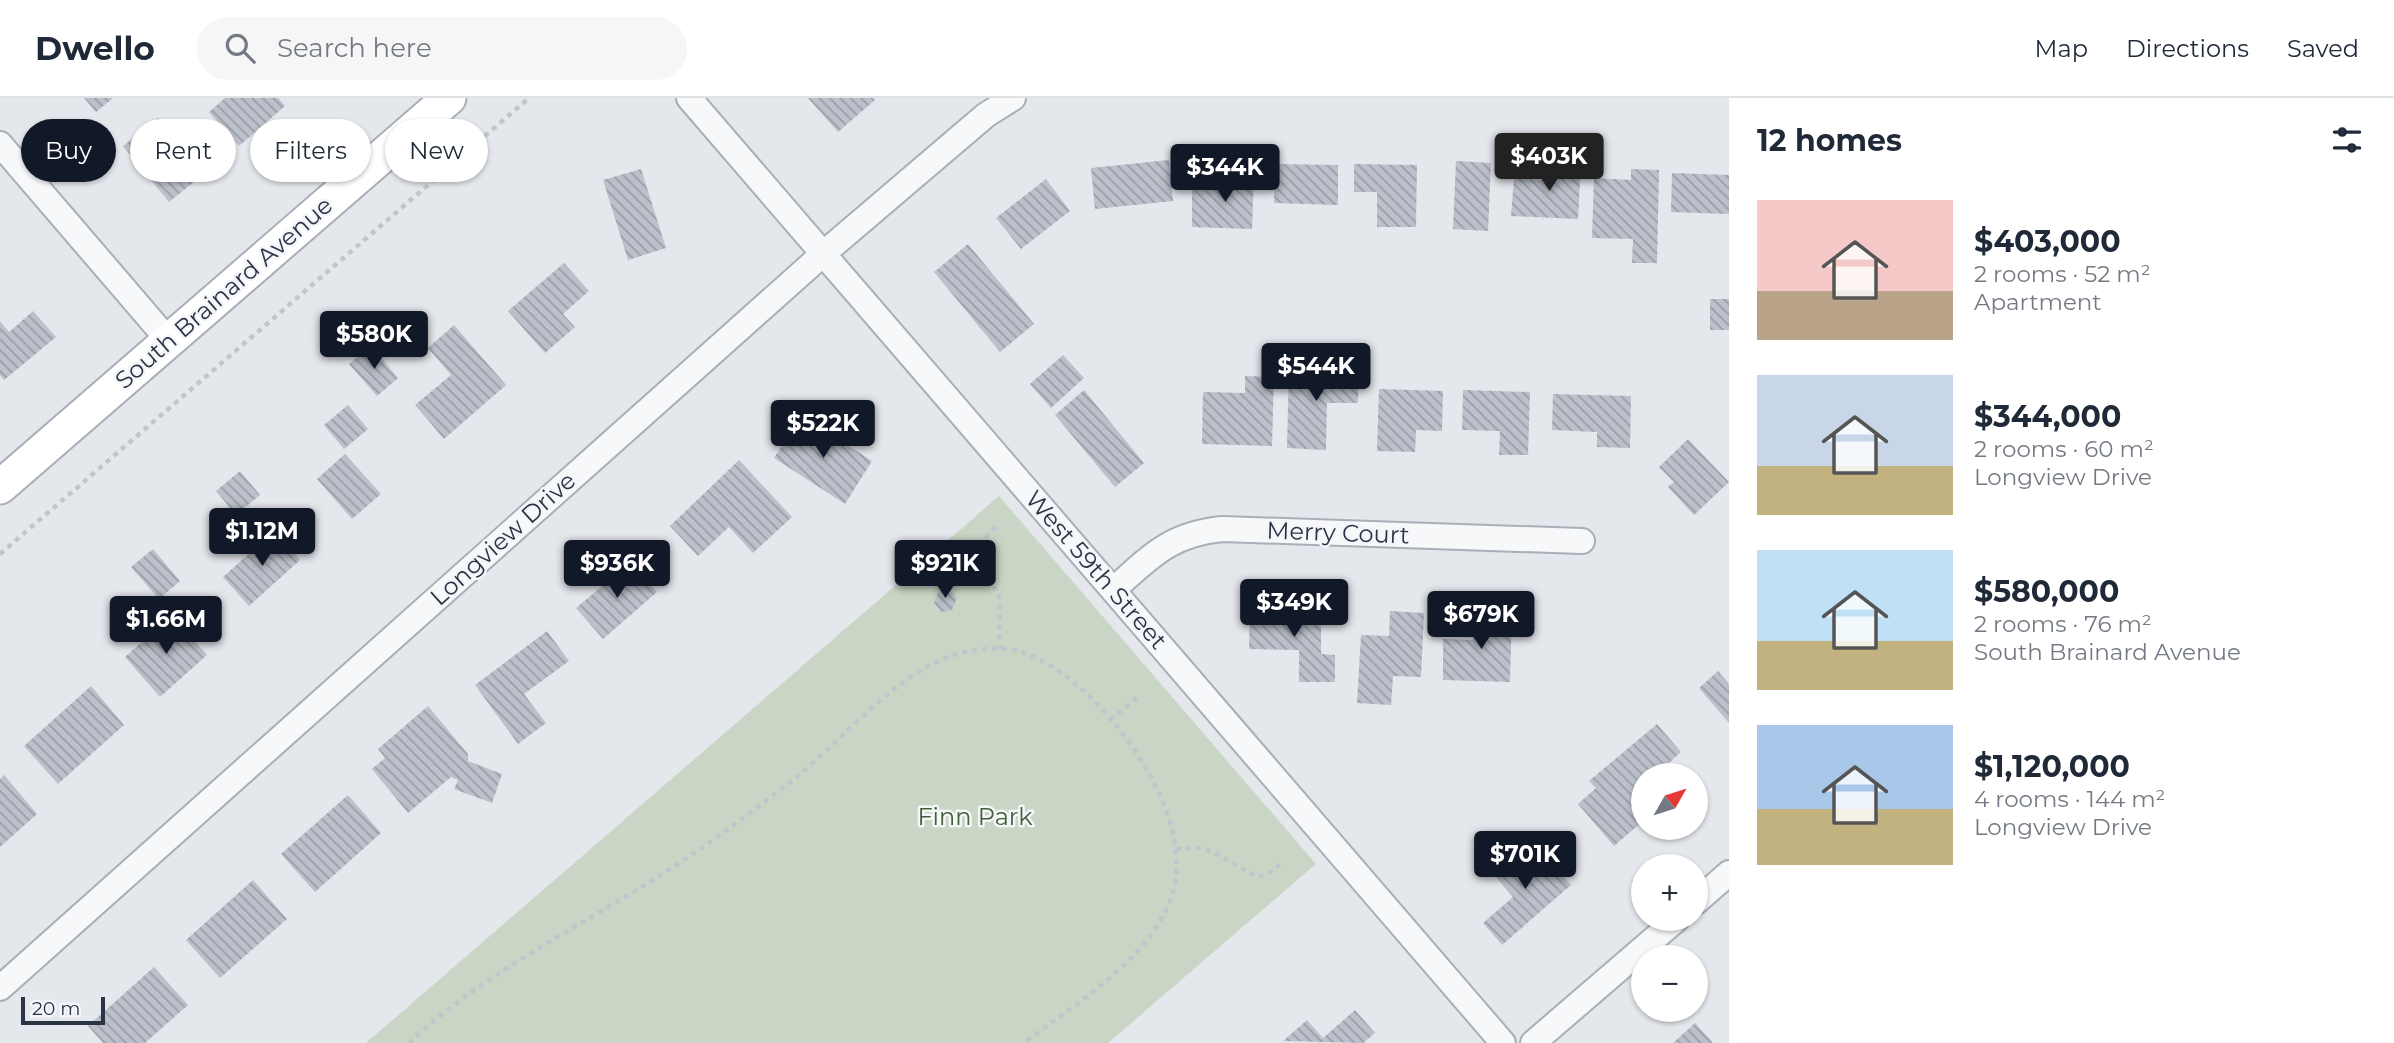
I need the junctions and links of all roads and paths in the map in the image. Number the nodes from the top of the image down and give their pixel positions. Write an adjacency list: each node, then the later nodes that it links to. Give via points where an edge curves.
1 (449, 98): 7 (street, South Brainard Avenue)
2 (529, 98): 11 (path)
3 (690, 98): 6 (street, West 59th Street)
4 (1013, 98): 6 (street, Longview Drive, via 986,114)
5 (0, 145): 7 (street)
6 (823, 254): 12 (street, West 59th Street); 21 (street, Longview Drive)
7 (169, 341): 8 (street, South Brainard Avenue)
8 (0, 487)
9 (996, 527): 13 (path, via 980,543 977,556 999,597)
10 (1582, 541): 12 (street, Merry Court, via 1200,531 1162,547)
11 (0, 554)
12 (1114, 590): 24 (street, West 59th Street)
13 (1000, 649): 15 (path, via 1024,653 1055,668); 22 (path, via 948,656 913,675 822,756 737,822 655,879 552,940 441,1015)
14 (1140, 695): 15 (path)
15 (1110, 720): 16 (path, via 1157,790)
16 (1176, 849): 17 (path, via 1201,848 1258,877); 23 (path, via 1172,894 1144,941 1107,978)
17 (1283, 862)
18 (1729, 873): 19 (street)
19 (1708, 891)
20 (1662, 931): 25 (street)
21 (0, 988)
22 (409, 1043)
23 (1024, 1043)
24 (1503, 1043)
25 (1533, 1043)

